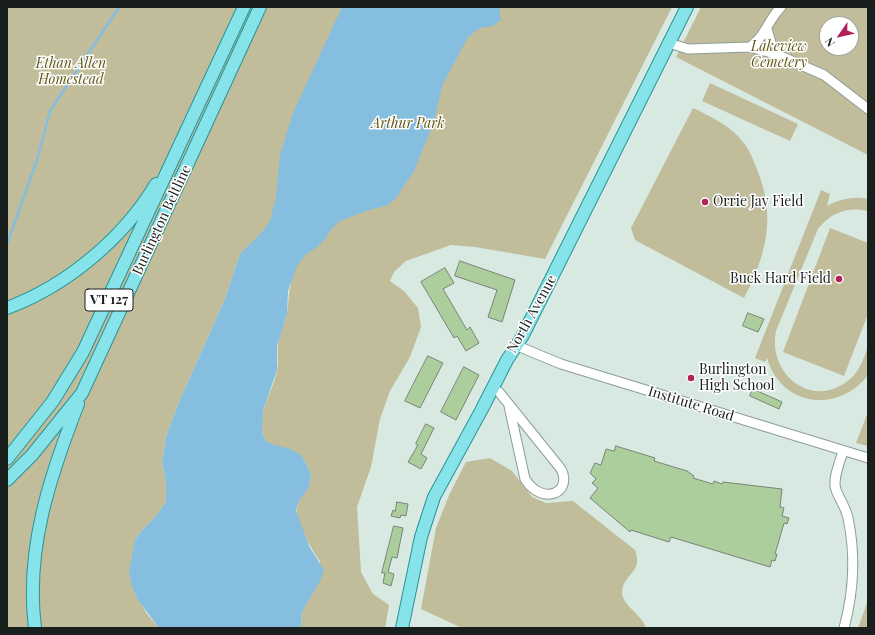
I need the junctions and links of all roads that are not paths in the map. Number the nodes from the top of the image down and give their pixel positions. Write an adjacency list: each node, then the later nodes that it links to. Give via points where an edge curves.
1 (244, 7): 10 (main road, Burlington Beltline / VT 127)
2 (260, 7): 14 (main road, Burlington Beltline / VT 127)
3 (687, 7): 6 (main road, North Avenue)
4 (781, 7): 5 (street, via 770,20)
5 (767, 29): 7 (street); 8 (street, via 772,46)
6 (668, 43): 7 (street, via 688,49); 12 (main road, North Avenue, via 547,288 522,337)
7 (750, 47): 8 (street)
8 (778, 55): 9 (street, via 824,75)
9 (868, 109)
10 (188, 128): 11 (main road, via 154,187 99,252 63,280); 18 (main road, Burlington Beltline / VT 127, via 83,352 48,407)
11 (7, 308)
12 (515, 345): 16 (street, Institute Road, via 561,364); 21 (main road, North Avenue, via 434,497 421,537)
13 (499, 392): 15 (street)
14 (82, 393): 19 (main road, Burlington Beltline / VT 127, via 32,455); 20 (main road, via 58,456 40,523 33,574)
15 (509, 406): 15 (street, via 564,475 564,482 554,494 537,492 525,479)
16 (843, 451): 17 (street, Institute Road); 22 (street, via 835,489 848,517 853,582)
17 (868, 458)
18 (7, 459)
19 (7, 480)
20 (35, 628)
21 (402, 628)
22 (844, 628)

